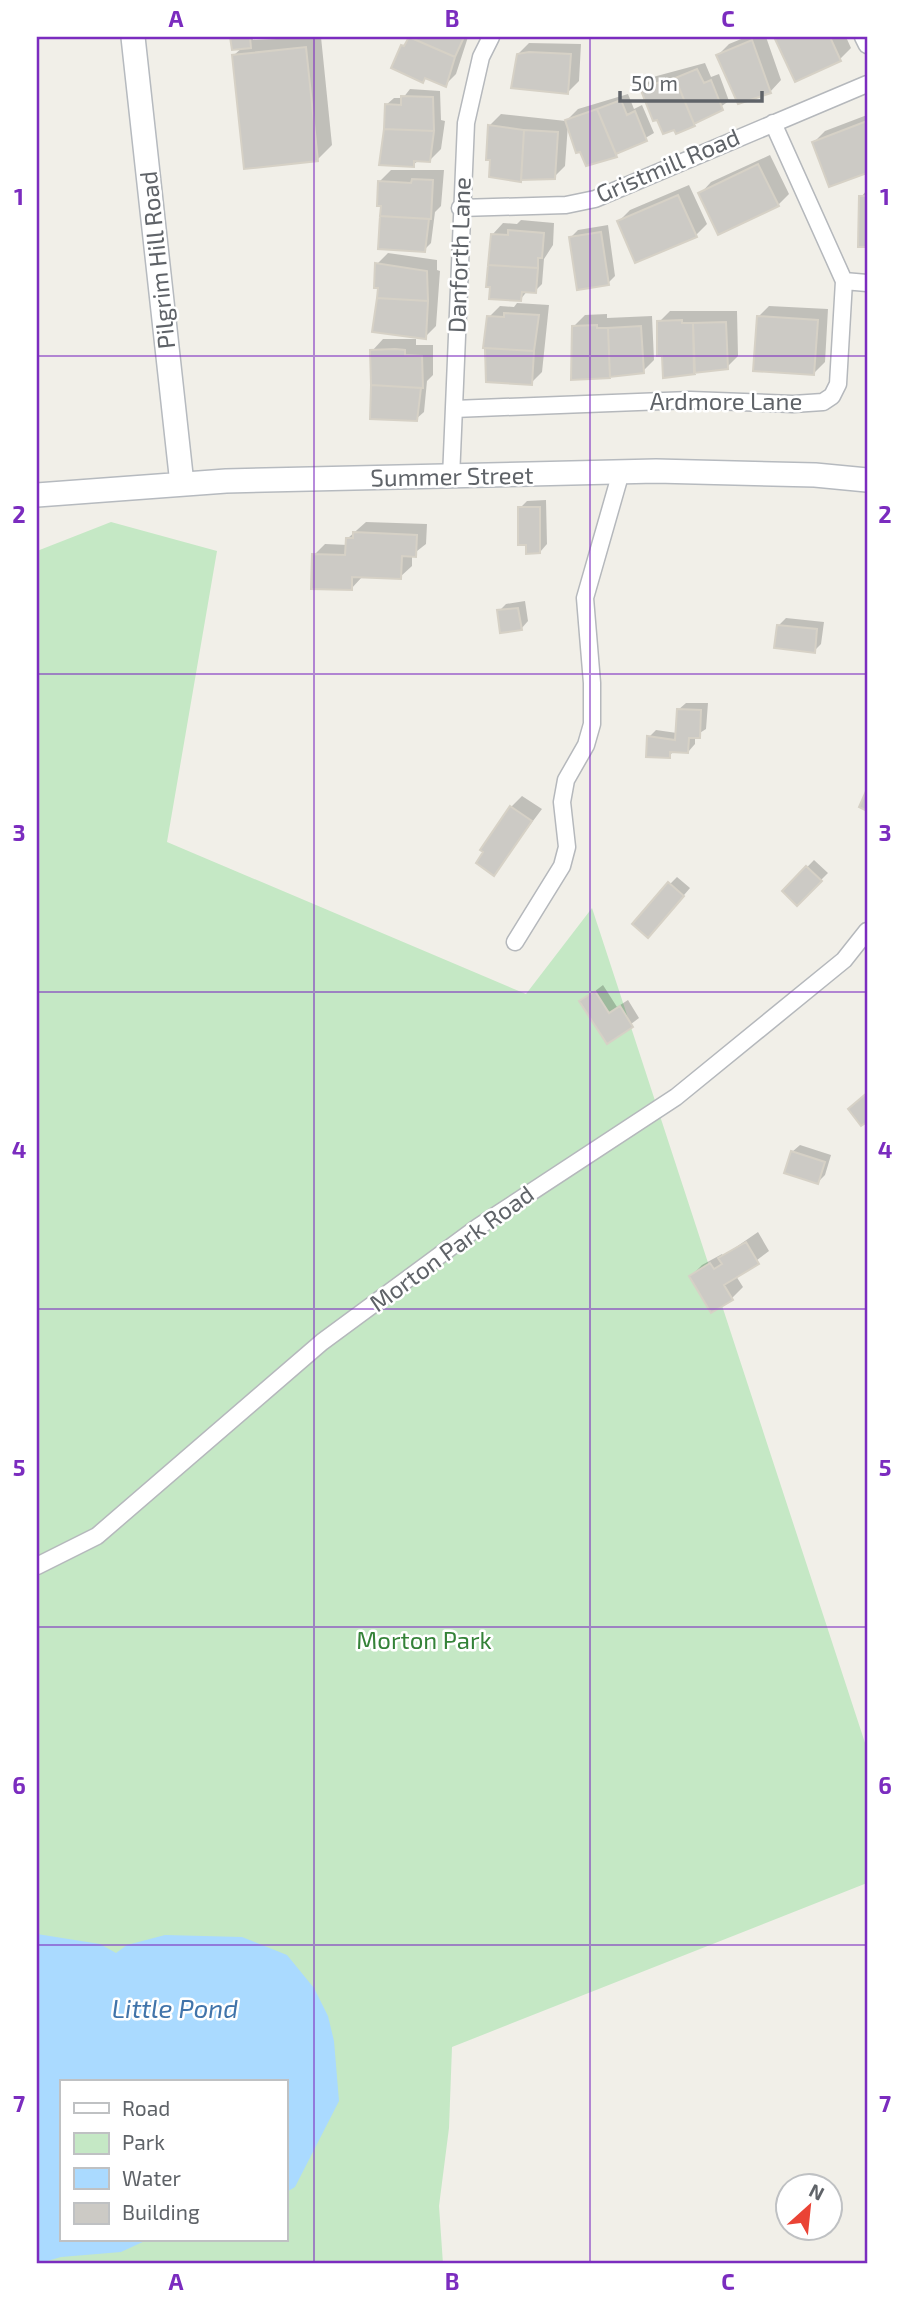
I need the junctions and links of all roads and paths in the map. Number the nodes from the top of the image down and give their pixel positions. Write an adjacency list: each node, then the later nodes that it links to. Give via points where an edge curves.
1 (133, 37): 14 (main road, Pilgrim Hill Road)
2 (491, 37): 7 (street, Danforth Lane, via 481,57 466,122)
3 (863, 37): 4 (street)
4 (867, 45)
5 (867, 83): 6 (street, Gristmill Road)
6 (773, 123): 7 (street, Gristmill Road, via 595,199 566,205); 8 (street, Ardmore Lane)
7 (460, 208): 10 (street, Danforth Lane)
8 (844, 281): 9 (street); 10 (street, Ardmore Lane, via 838,384 823,402 691,400)
9 (867, 283)
10 (454, 409): 12 (street, Danforth Lane)
11 (621, 472): 12 (main road, Summer Street); 13 (main road, Summer Street, via 733,472); 17 (street, via 585,598 592,724 566,780 562,802 567,847 562,866)
12 (451, 478): 14 (main road, Summer Street)
13 (867, 480)
14 (182, 484): 15 (main road, Summer Street)
15 (37, 495)
16 (867, 931): 18 (street, Morton Park Road, via 844,960 676,1097 478,1227 322,1342 97,1536)
17 (515, 942)
18 (41, 1565): 19 (street)
19 (37, 1581)

